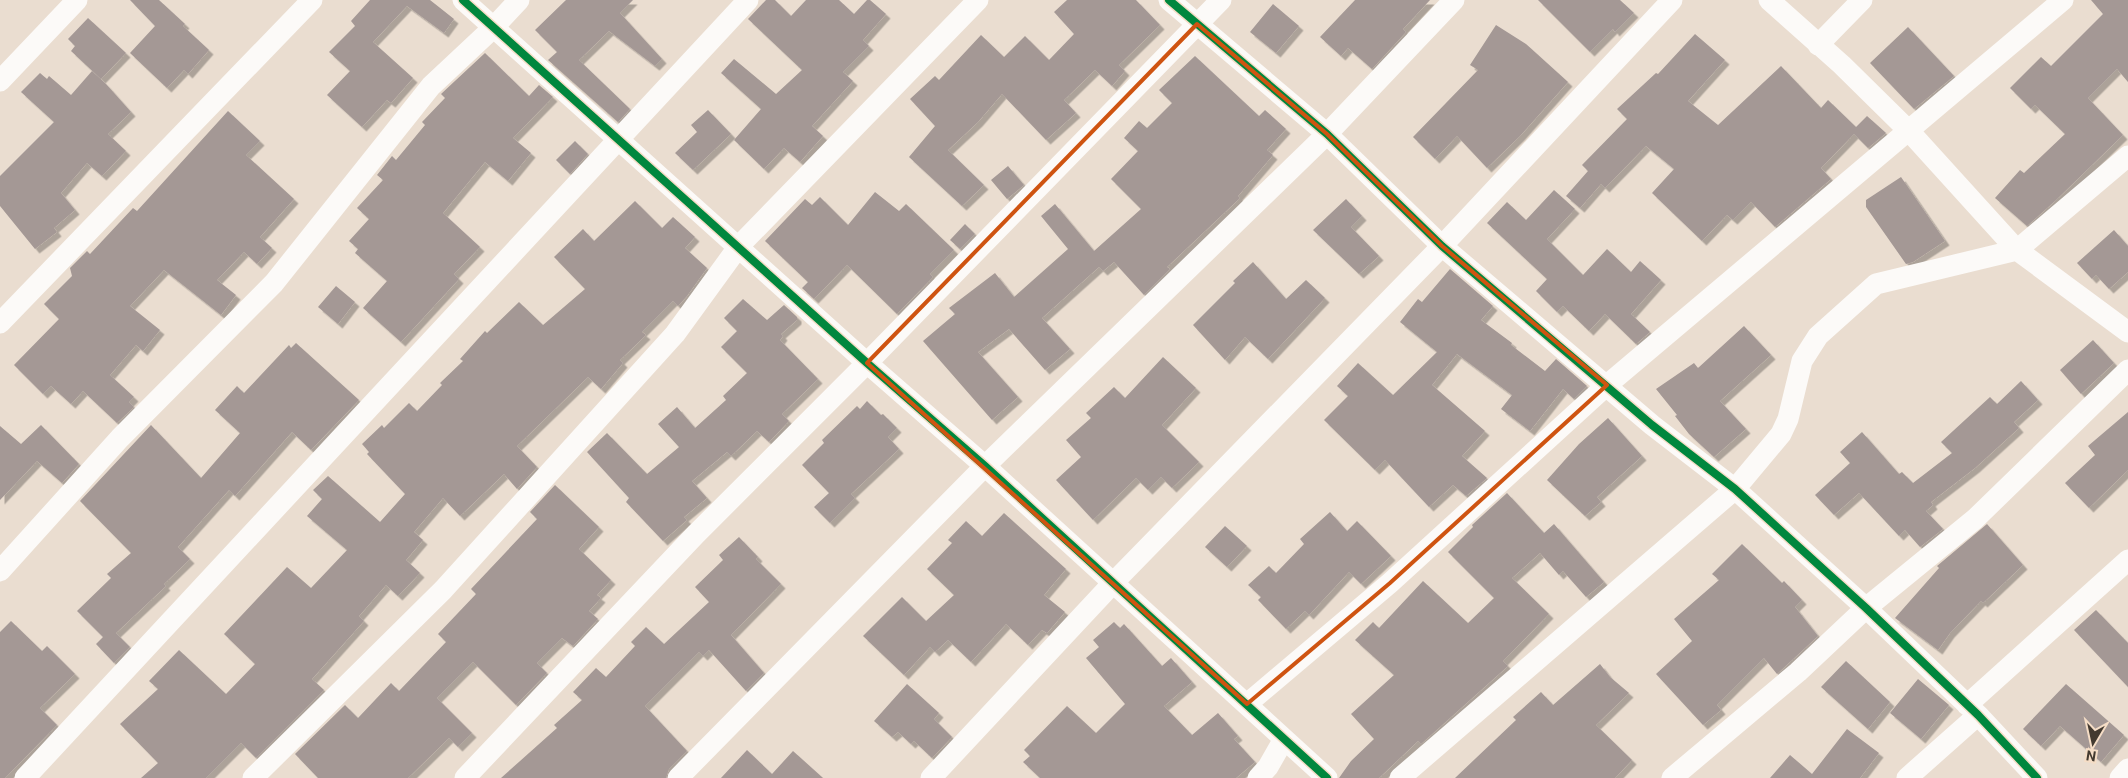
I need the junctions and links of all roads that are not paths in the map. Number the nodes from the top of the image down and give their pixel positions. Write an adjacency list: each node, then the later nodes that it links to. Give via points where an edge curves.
1 (77, 0): 17 (street)
2 (312, 0): 25 (street)
3 (464, 0): 15 (street)
4 (519, 0): 15 (street)
5 (748, 0): 20 (street)
6 (978, 0): 22 (street)
7 (1170, 0): 14 (street)
8 (1221, 0): 14 (street)
9 (1454, 0): 19 (street)
10 (1672, 0): 23 (street)
11 (1769, 0): 16 (street)
12 (1862, 0): 16 (street)
13 (2063, 0): 18 (street)
14 (1197, 24): 19 (street); 27 (street)
15 (494, 27): 20 (street); 33 (street, via 431,86 274,283 120,438)
16 (1818, 45): 18 (street)
17 (0, 81)
18 (1909, 132): 24 (street); 29 (street)
19 (1327, 134): 23 (street); 30 (street)
20 (619, 140): 22 (street); 40 (street)
21 (2128, 156): 24 (street)
22 (739, 246): 27 (street); 41 (street, via 675,334 443,590)
23 (1442, 246): 29 (street); 34 (street)
24 (2017, 250): 26 (street); 31 (street, via 1876,284 1818,336 1802,361 1788,419 1781,434)
25 (0, 323)
26 (2128, 332)
27 (867, 363): 30 (street); 42 (street, via 696,534)
28 (2128, 370): 35 (street, via 1975,519)
29 (1607, 385): 31 (street, via 1652,425); 36 (street, via 1390,583)
30 (985, 466): 34 (street); 43 (street)
31 (1735, 489): 35 (street); 47 (street)
32 (2128, 560): 37 (street)
33 (0, 571)
34 (1113, 583): 36 (street); 44 (street)
35 (1866, 608): 37 (street); 48 (street, via 1798,672)
36 (1247, 704): 38 (street)
37 (1972, 710): 49 (street); 50 (street)
38 (1284, 739): 45 (street); 46 (street)
39 (2128, 769): 51 (street)
40 (25, 778)
41 (253, 778)
42 (466, 778)
43 (678, 778)
44 (931, 778)
45 (1258, 778)
46 (1327, 778)
47 (1400, 778)
48 (1672, 778)
49 (1907, 778)
50 (2037, 778)
51 (2120, 778)

